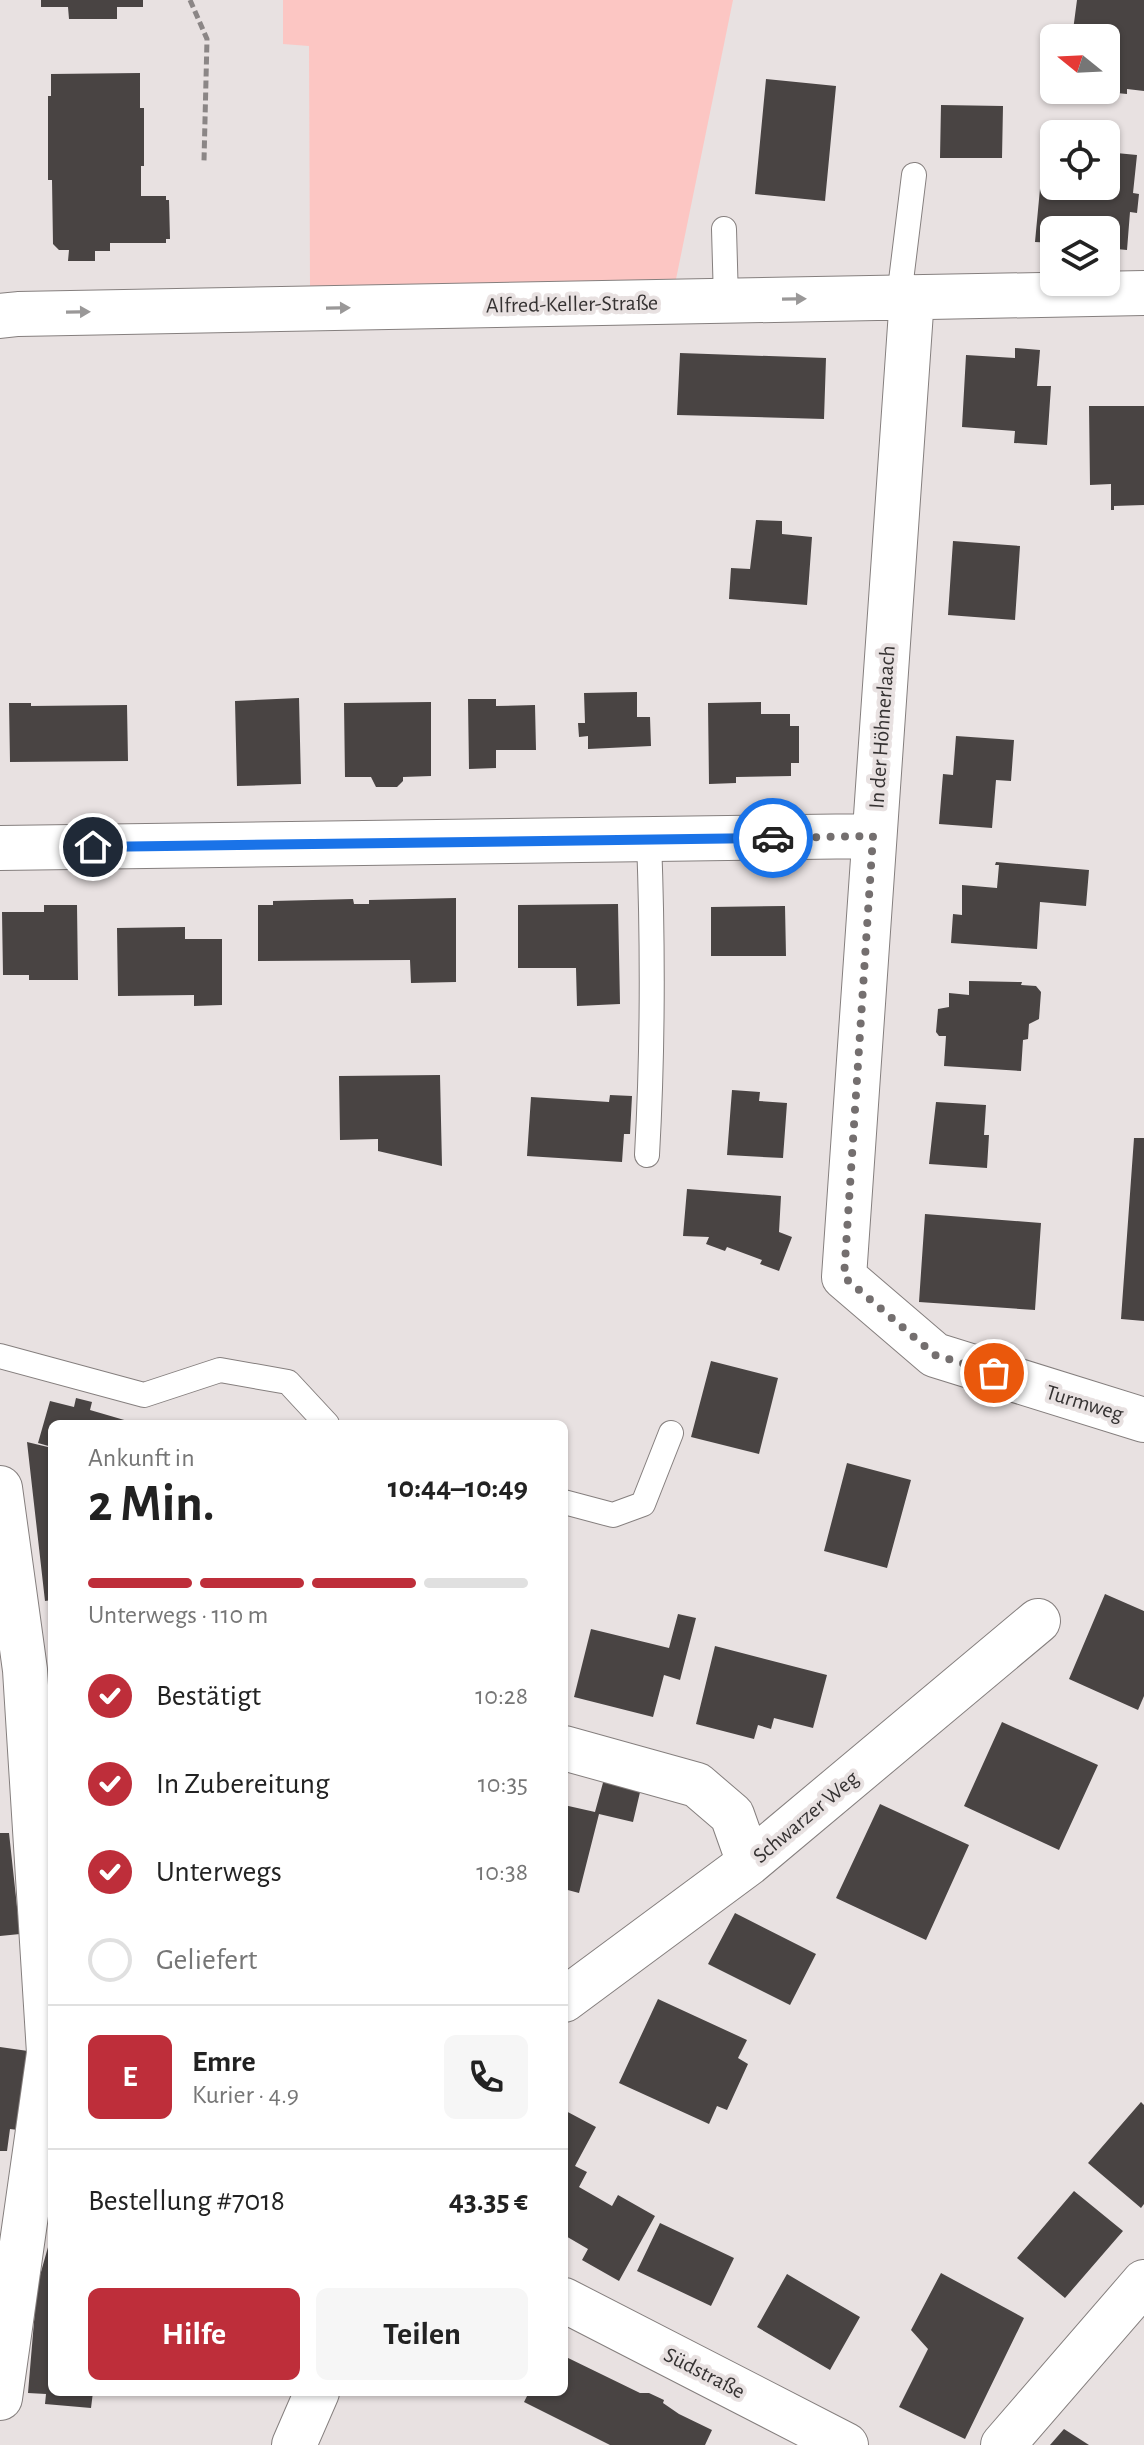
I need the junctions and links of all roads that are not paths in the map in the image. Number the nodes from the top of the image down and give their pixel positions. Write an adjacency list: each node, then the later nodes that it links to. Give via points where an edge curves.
1 (914, 175): 4 (lane)
2 (724, 229): 5 (lane)
3 (1144, 293): 4 (street, Alfred-Keller-Straße)
4 (905, 297): 5 (street, Alfred-Keller-Straße, one-way to 4); 7 (street, In der Höhnerlaach)
5 (726, 300): 6 (street, Alfred-Keller-Straße, one-way to 5)
6 (0, 316)
7 (873, 836): 8 (street); 11 (street, In der Höhnerlaach, via 844,1277)
8 (649, 840): 9 (street); 10 (lane, via 653,961)
9 (0, 848)
10 (647, 1155)
11 (935, 1355): 14 (street, Turmweg)
12 (0, 1356): 13 (lane, via 144,1395 220,1370 288,1382)
13 (323, 1420)
14 (1144, 1420)
15 (671, 1433): 17 (lane, via 643,1504 613,1515)
16 (0, 1488): 19 (street)
17 (568, 1503)
18 (1038, 1621): 21 (street, Schwarzer Weg)
19 (38, 1668): 23 (street)
20 (568, 1749): 21 (street, via 697,1785 732,1815)
21 (749, 1863): 22 (street, Schwarzer Weg)
22 (568, 1997)
23 (48, 2018)
24 (48, 2060): 28 (street)
25 (1144, 2282): 31 (street)
26 (568, 2302): 30 (street, Südstraße)
27 (316, 2396): 29 (street)
28 (0, 2398)
29 (294, 2445)
30 (846, 2445)
31 (1003, 2445)

